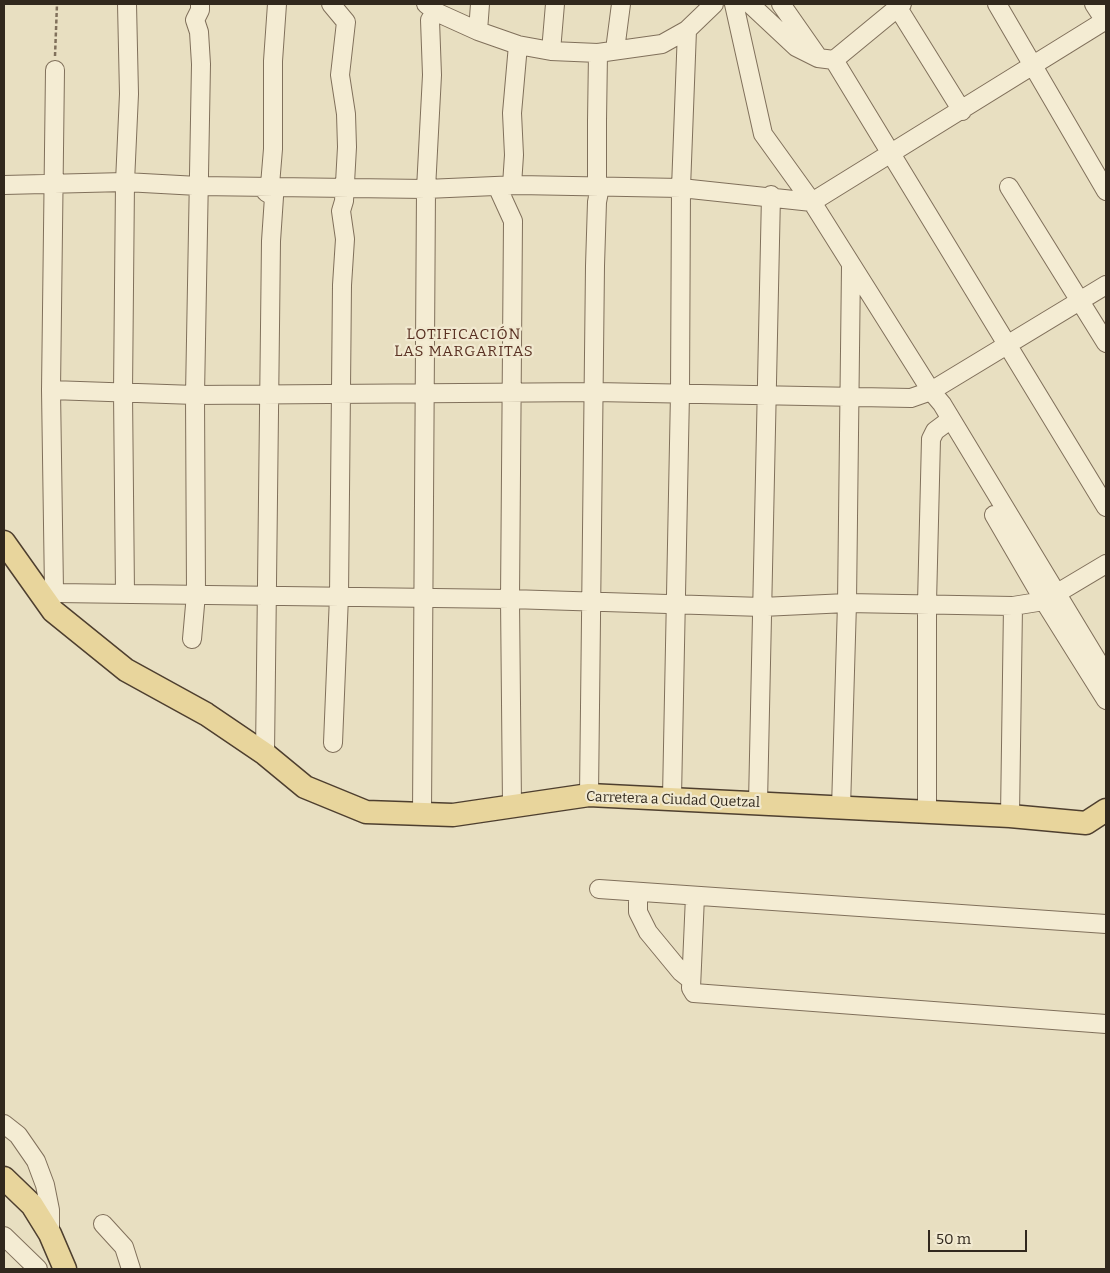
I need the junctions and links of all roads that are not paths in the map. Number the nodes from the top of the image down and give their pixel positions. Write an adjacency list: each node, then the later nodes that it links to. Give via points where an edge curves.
1 (127, 4): 27 (street, via 129,94)
2 (200, 4): 31 (street, via 195,20 201,64)
3 (277, 4): 30 (street)
4 (330, 4): 33 (street, via 346,22 340,75 346,122)
5 (480, 4): 18 (street)
6 (555, 4): 20 (street)
7 (621, 4): 21 (street)
8 (714, 4): 17 (street)
9 (734, 4): 40 (street, via 764,134)
10 (750, 4): 22 (street, via 796,47)
11 (781, 4): 22 (street)
12 (997, 4): 23 (street)
13 (1094, 4): 16 (street)
14 (900, 6): 22 (street); 25 (street)
15 (431, 8): 18 (street); 37 (street, via 432,75)
16 (1106, 21): 23 (street)
17 (687, 30): 21 (street, via 662,44); 36 (street)
18 (478, 31): 19 (street)
19 (518, 45): 20 (street); 32 (street, via 512,113 514,155)
20 (551, 51): 21 (street)
21 (607, 51): 34 (street, via 597,159)
22 (826, 59): 26 (street)
23 (1034, 65): 25 (street); 38 (street)
24 (55, 70): 28 (street)
25 (962, 111): 26 (street)
26 (892, 153): 40 (street); 45 (street)
27 (126, 182): 28 (street); 31 (street); 48 (street)
28 (54, 184): 29 (street); 46 (street)
29 (4, 185)
30 (270, 185): 31 (street); 33 (street); 53 (street, via 266,192 274,197 270,241)
31 (198, 186): 52 (street)
32 (505, 186): 34 (street); 37 (street); 50 (street, via 513,221)
33 (344, 187): 37 (street); 54 (street, via 340,211 345,239)
34 (600, 187): 36 (street); 49 (street, via 596,202 594,266)
35 (1009, 187): 43 (street)
36 (681, 188): 39 (street); 51 (street)
37 (426, 189): 55 (street)
38 (1106, 191)
39 (771, 196): 40 (street); 56 (street)
40 (812, 202): 41 (street)
41 (851, 266): 47 (street); 57 (street)
42 (1106, 285): 43 (street)
43 (1080, 300): 44 (street); 45 (street)
44 (1106, 343)
45 (1008, 344): 47 (street); 59 (street)
46 (51, 390): 48 (street); 62 (street, via 54,590 60,595)
47 (931, 391): 57 (street, via 911,398); 58 (street, via 932,408)
48 (123, 392): 52 (street); 62 (street)
49 (595, 392): 50 (street); 51 (street); 69 (street)
50 (513, 393): 55 (street); 68 (street)
51 (680, 393): 56 (street); 72 (street)
52 (195, 394): 53 (street); 63 (street)
53 (269, 394): 54 (street); 64 (street)
54 (341, 394): 55 (street); 65 (street)
55 (425, 394): 67 (street)
56 (768, 396): 57 (street); 74 (street)
57 (848, 398): 70 (street)
58 (946, 422): 66 (street); 71 (street, via 934,430 931,439)
59 (1106, 506)
60 (4, 542): 78 (main road, Carretera a Ciudad Quetzal, via 53,611 126,670 206,714)
61 (1106, 564): 66 (street)
62 (125, 594): 63 (street)
63 (196, 594): 64 (street); 75 (street)
64 (268, 596): 65 (street); 78 (street)
65 (339, 596): 67 (street); 77 (street)
66 (1050, 598): 73 (street); 76 (street)
67 (424, 599): 68 (street); 86 (street)
68 (510, 599): 69 (street); 82 (street)
69 (592, 602): 72 (street); 79 (street)
70 (847, 603): 71 (street); 74 (street); 83 (street)
71 (927, 603): 73 (street); 85 (street)
72 (676, 604): 74 (street); 80 (street)
73 (1013, 606): 87 (street)
74 (762, 607): 81 (street)
75 (192, 639)
76 (1104, 686)
77 (332, 743)
78 (265, 754): 86 (main road, Carretera a Ciudad Quetzal, via 305,787 366,812)
79 (589, 794): 80 (main road, Carretera a Ciudad Quetzal); 82 (main road, Carretera a Ciudad Quetzal)
80 (672, 797): 81 (main road, Carretera a Ciudad Quetzal)
81 (758, 803): 83 (main road, Carretera a Ciudad Quetzal)
82 (512, 806): 86 (main road, Carretera a Ciudad Quetzal, via 453,816)
83 (841, 808): 85 (main road, Carretera a Ciudad Quetzal)
84 (1106, 810): 87 (main road, Carretera a Ciudad Quetzal, via 1086,823)
85 (927, 813): 87 (main road, Carretera a Ciudad Quetzal)
86 (422, 814)
87 (1010, 816)
88 (599, 889): 89 (street)
89 (638, 892): 90 (street); 92 (street, via 638,912 648,932)
90 (695, 896): 91 (street); 92 (street)
91 (1106, 924)
92 (691, 980): 93 (street, via 694,993)
93 (1106, 1024)
94 (4, 1124): 97 (street, via 18,1135 36,1161 47,1193)
95 (4, 1178): 97 (main road, via 32,1205)
96 (103, 1224): 101 (street, via 124,1247)
97 (50, 1234): 100 (main road)
98 (4, 1236): 99 (street)
99 (38, 1269)
100 (65, 1269)
101 (131, 1269)

